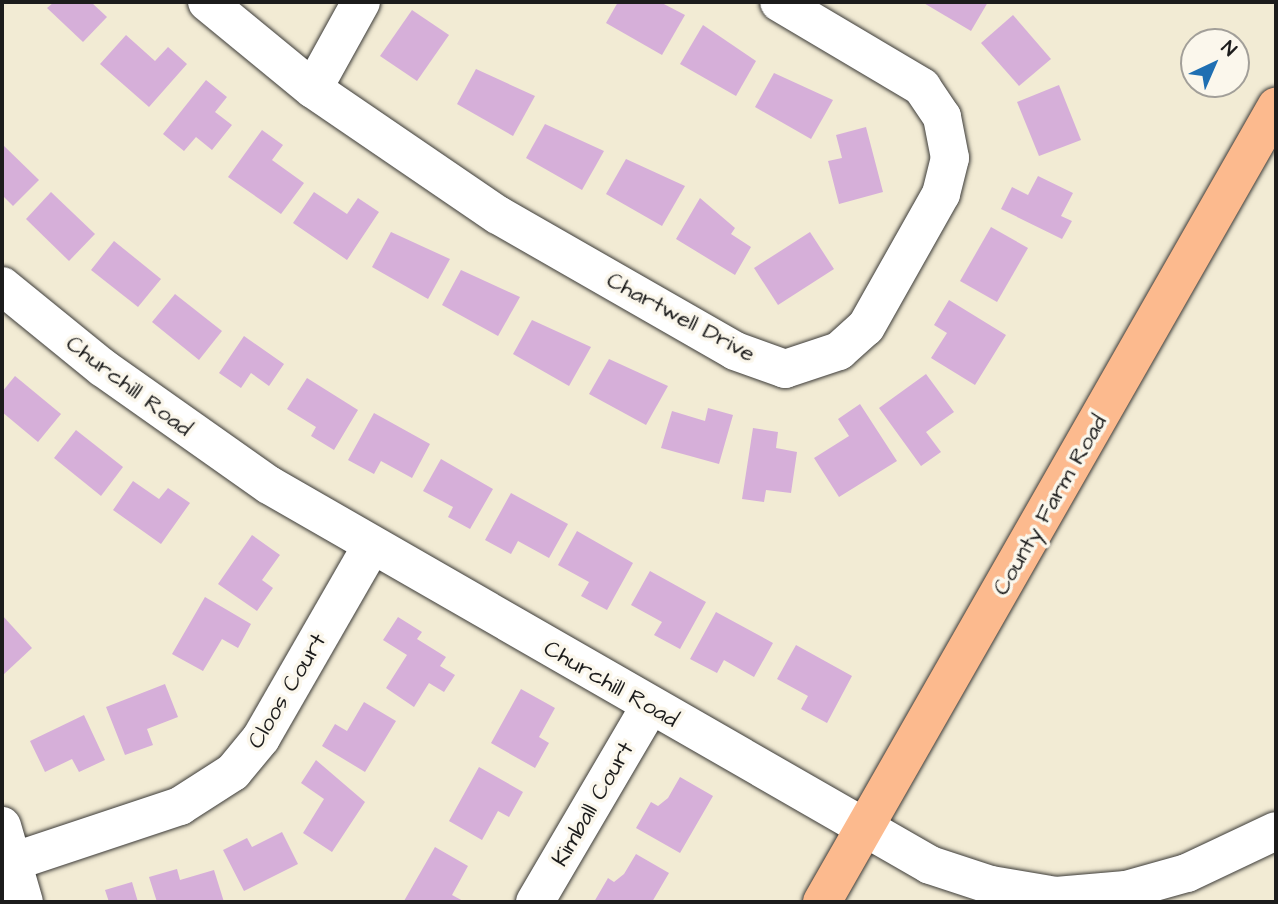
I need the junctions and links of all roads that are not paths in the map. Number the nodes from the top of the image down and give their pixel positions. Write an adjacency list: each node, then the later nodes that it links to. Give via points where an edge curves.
1 (207, 2): 4 (street, Chartwell Drive)
2 (361, 2): 4 (street)
3 (779, 2): 4 (street, Chartwell Drive, via 922,87 942,117 950,158 941,194 866,327 839,351 785,369 735,351 498,215)
4 (313, 89)
5 (1276, 107): 9 (main road, County Farm Road)
6 (2, 286): 7 (street, Churchill Road, via 176,423)
7 (371, 547): 8 (street, Churchill Road); 11 (street, Cloos Court, via 261,738 233,772 180,806)
8 (650, 706): 9 (street, Churchill Road); 14 (street, Kimball Court)
9 (864, 829): 12 (street, Churchill Road, via 930,865 991,885 1056,896); 15 (main road, County Farm Road)
10 (1276, 831): 12 (street, Churchill Road)
11 (8, 843): 13 (street)
12 (1193, 888)
13 (24, 902)
14 (535, 902)
15 (822, 902)

